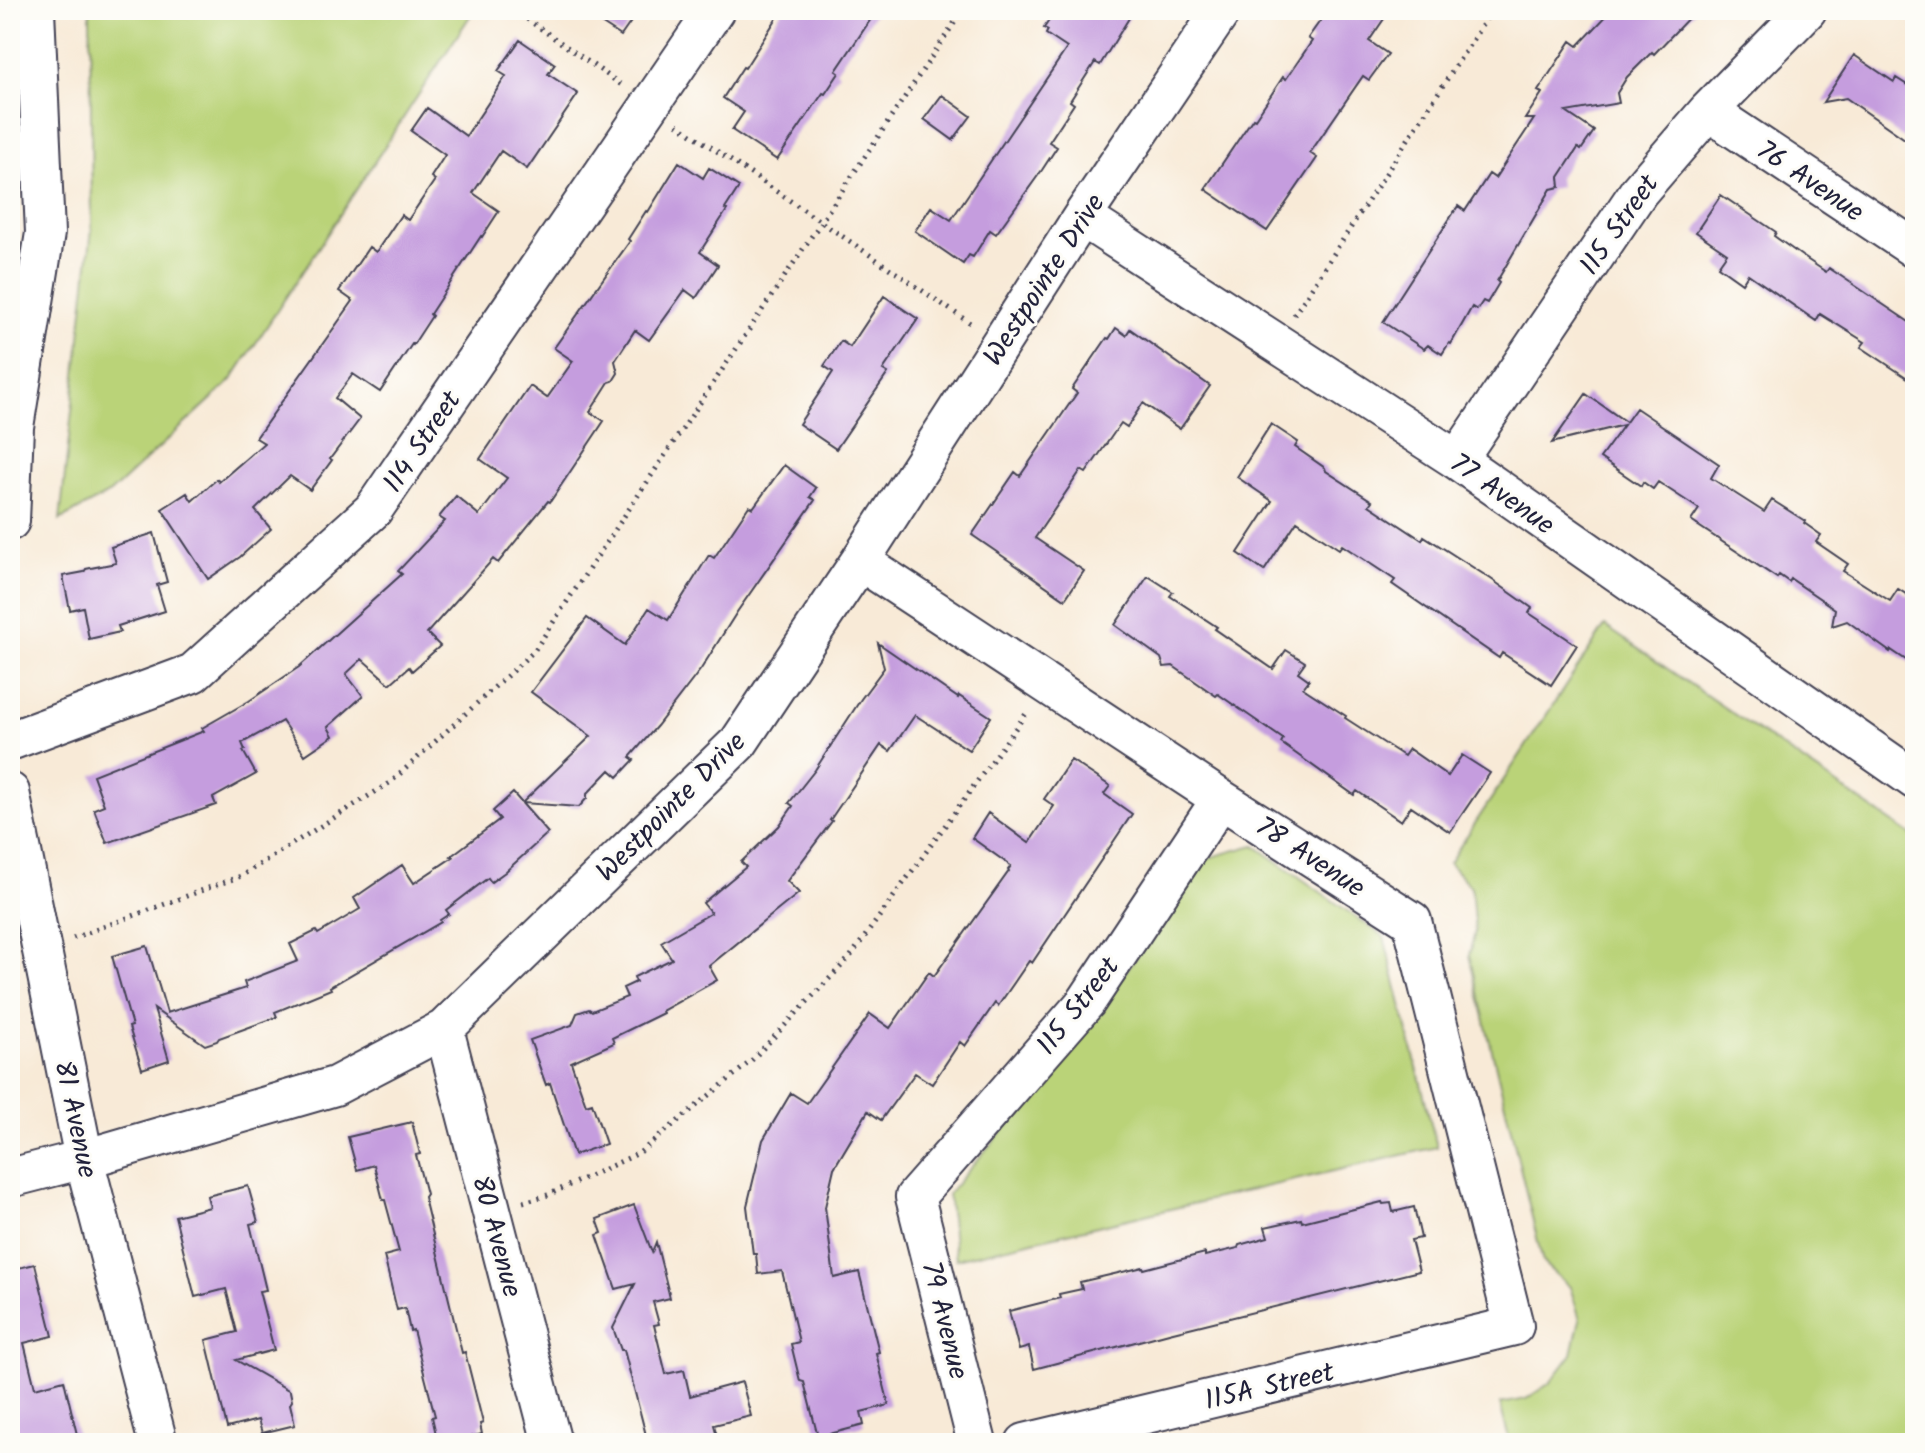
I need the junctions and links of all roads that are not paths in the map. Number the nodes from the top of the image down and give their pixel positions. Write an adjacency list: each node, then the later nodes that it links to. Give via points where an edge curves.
1 (35, 10): 9 (street, via 45,233 14,427)
2 (715, 10): 11 (street, 114 Street, via 373,510 193,673)
3 (1222, 10): 6 (street, Westpointe Drive)
4 (1807, 10): 5 (street, 115 Street)
5 (1708, 111): 7 (street, 76 Avenue); 8 (street, 115 Street, via 1639,191)
6 (1082, 217): 8 (street, 77 Avenue); 10 (street, Westpointe Drive)
7 (1915, 249)
8 (1457, 460): 12 (street, 77 Avenue)
9 (10, 521)
10 (860, 561): 14 (street, 78 Avenue); 15 (street, Westpointe Drive, via 739,742)
11 (10, 741)
12 (1915, 780)
13 (10, 792): 16 (street, 81 Avenue)
14 (1221, 799): 18 (street, 115 Street, via 1086,1002); 19 (street, 78 Avenue, via 1412,921)
15 (444, 1029): 16 (street, Westpointe Drive, via 335,1086); 21 (street, 80 Avenue)
16 (84, 1159): 17 (street, Westpointe Drive); 20 (street, 81 Avenue)
17 (10, 1178)
18 (915, 1197): 22 (street, 79 Avenue)
19 (1514, 1326): 23 (street, 115A Street)
20 (158, 1443)
21 (552, 1443)
22 (977, 1443)
23 (1025, 1443)

